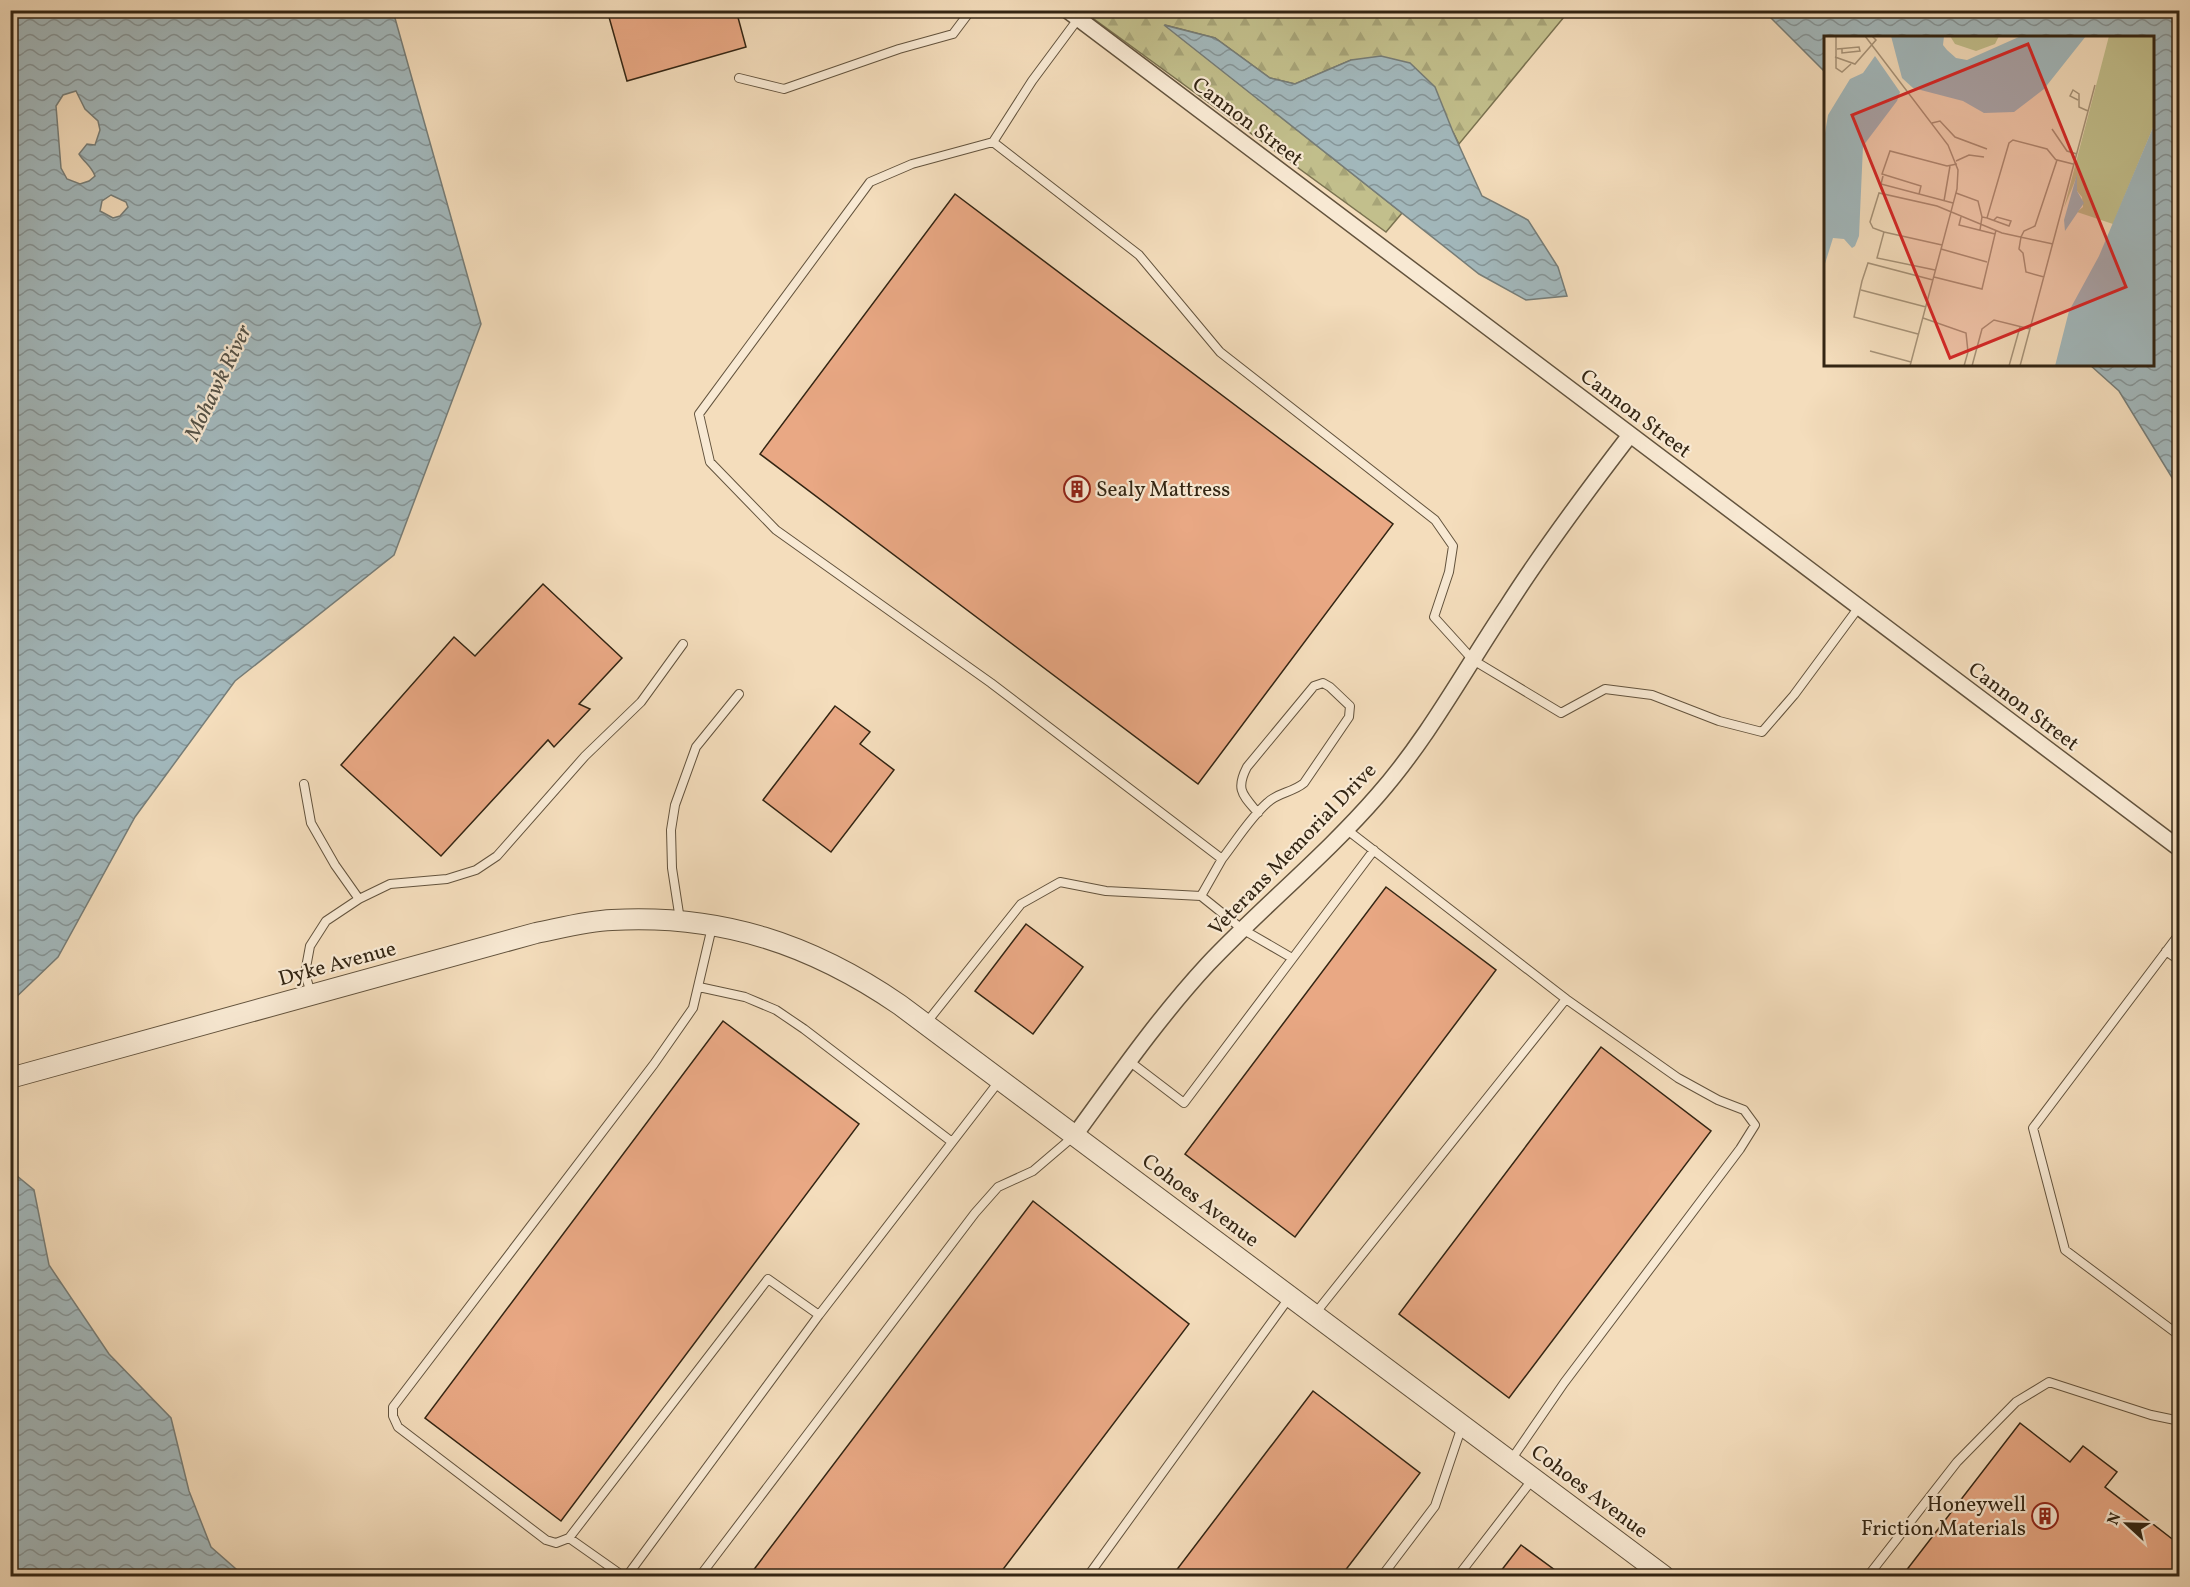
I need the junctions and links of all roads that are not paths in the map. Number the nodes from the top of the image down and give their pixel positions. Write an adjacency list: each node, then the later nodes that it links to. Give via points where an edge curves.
1 (971, 10): 3 (lane, via 953,34 784,89)
2 (1072, 15): 4 (lane); 5 (street, Cannon Street)
3 (739, 78)
4 (993, 142): 8 (lane, via 1139,255 1220,352 1435,520 1453,546 1434,616); 15 (lane, via 912,164 870,182 699,414 710,462 776,530 1001,690)
5 (1630, 435): 6 (street, Cannon Street); 8 (street, Veterans Memorial Drive, via 1530,572)
6 (1859, 607): 8 (lane, via 1762,732 1719,721 1652,694 1605,689 1561,713); 13 (street, Cannon Street)
7 (682, 644): 17 (lane, via 641,702 585,756 496,856 476,870 447,879 390,884)
8 (1473, 660): 12 (street, Veterans Memorial Drive, via 1402,765)
9 (739, 694): 18 (lane, via 696,747 675,804 672,868)
10 (304, 784): 17 (lane, via 311,823)
11 (1258, 813): 11 (lane, via 1278,794 1295,791 1304,783 1349,717 1350,706 1323,683 1314,686 1240,780 1241,791); 15 (lane)
12 (1346, 829): 14 (lane); 20 (street, Veterans Memorial Drive)
13 (2180, 849)
14 (1374, 850): 23 (lane); 27 (lane)
15 (1222, 859): 16 (lane)
16 (1201, 896): 20 (lane); 28 (lane, via 1106,891 1059,882 1021,904)
17 (359, 899): 26 (lane, via 326,921 310,946 305,973)
18 (681, 921): 19 (street, Cohoes Avenue); 26 (street, Dyke Avenue, via 610,920 573,925)
19 (712, 925): 25 (lane); 28 (street, Cohoes Avenue, via 782,942 830,962)
20 (1242, 929): 23 (lane); 29 (street, Veterans Memorial Drive, via 1177,999)
21 (2180, 933): 22 (lane)
22 (2166, 951): 24 (lane); 37 (lane, via 2033,1128 2065,1250)
23 (1292, 958): 29 (lane, via 1184,1104)
24 (2180, 961)
25 (699, 987): 33 (lane, via 745,997 776,1010); 42 (lane, via 693,1008 654,1064 393,1407 398,1427 546,1540 556,1543)
26 (311, 995): 30 (street, Dyke Avenue)
27 (1566, 999): 36 (lane); 40 (lane, via 1678,1078 1744,1110 1755,1125)
28 (926, 1024): 31 (street, Cohoes Avenue)
29 (1129, 1061): 32 (street, Veterans Memorial Drive)
30 (10, 1078)
31 (1000, 1079): 32 (street, Cohoes Avenue); 33 (lane)
32 (1075, 1135): 34 (street, Cohoes Avenue); 44 (lane, via 1033,1171 998,1187 975,1213)
33 (952, 1142): 35 (lane)
34 (1290, 1296): 36 (street, Cohoes Avenue); 45 (lane)
35 (819, 1315): 42 (lane, via 768,1279); 43 (lane)
36 (1314, 1315): 39 (street, Cohoes Avenue)
37 (2180, 1336)
38 (2180, 1421): 49 (lane, via 2049,1382 2016,1402 1957,1462)
39 (1462, 1425): 40 (street, Cohoes Avenue); 46 (lane, via 1435,1506)
40 (1510, 1461): 41 (street, Cohoes Avenue)
41 (1533, 1479): 47 (lane); 48 (street, Cohoes Avenue)
42 (569, 1538): 43 (lane)
43 (625, 1576)
44 (700, 1576)
45 (1088, 1576)
46 (1382, 1576)
47 (1458, 1576)
48 (1664, 1576)
49 (1868, 1576)

